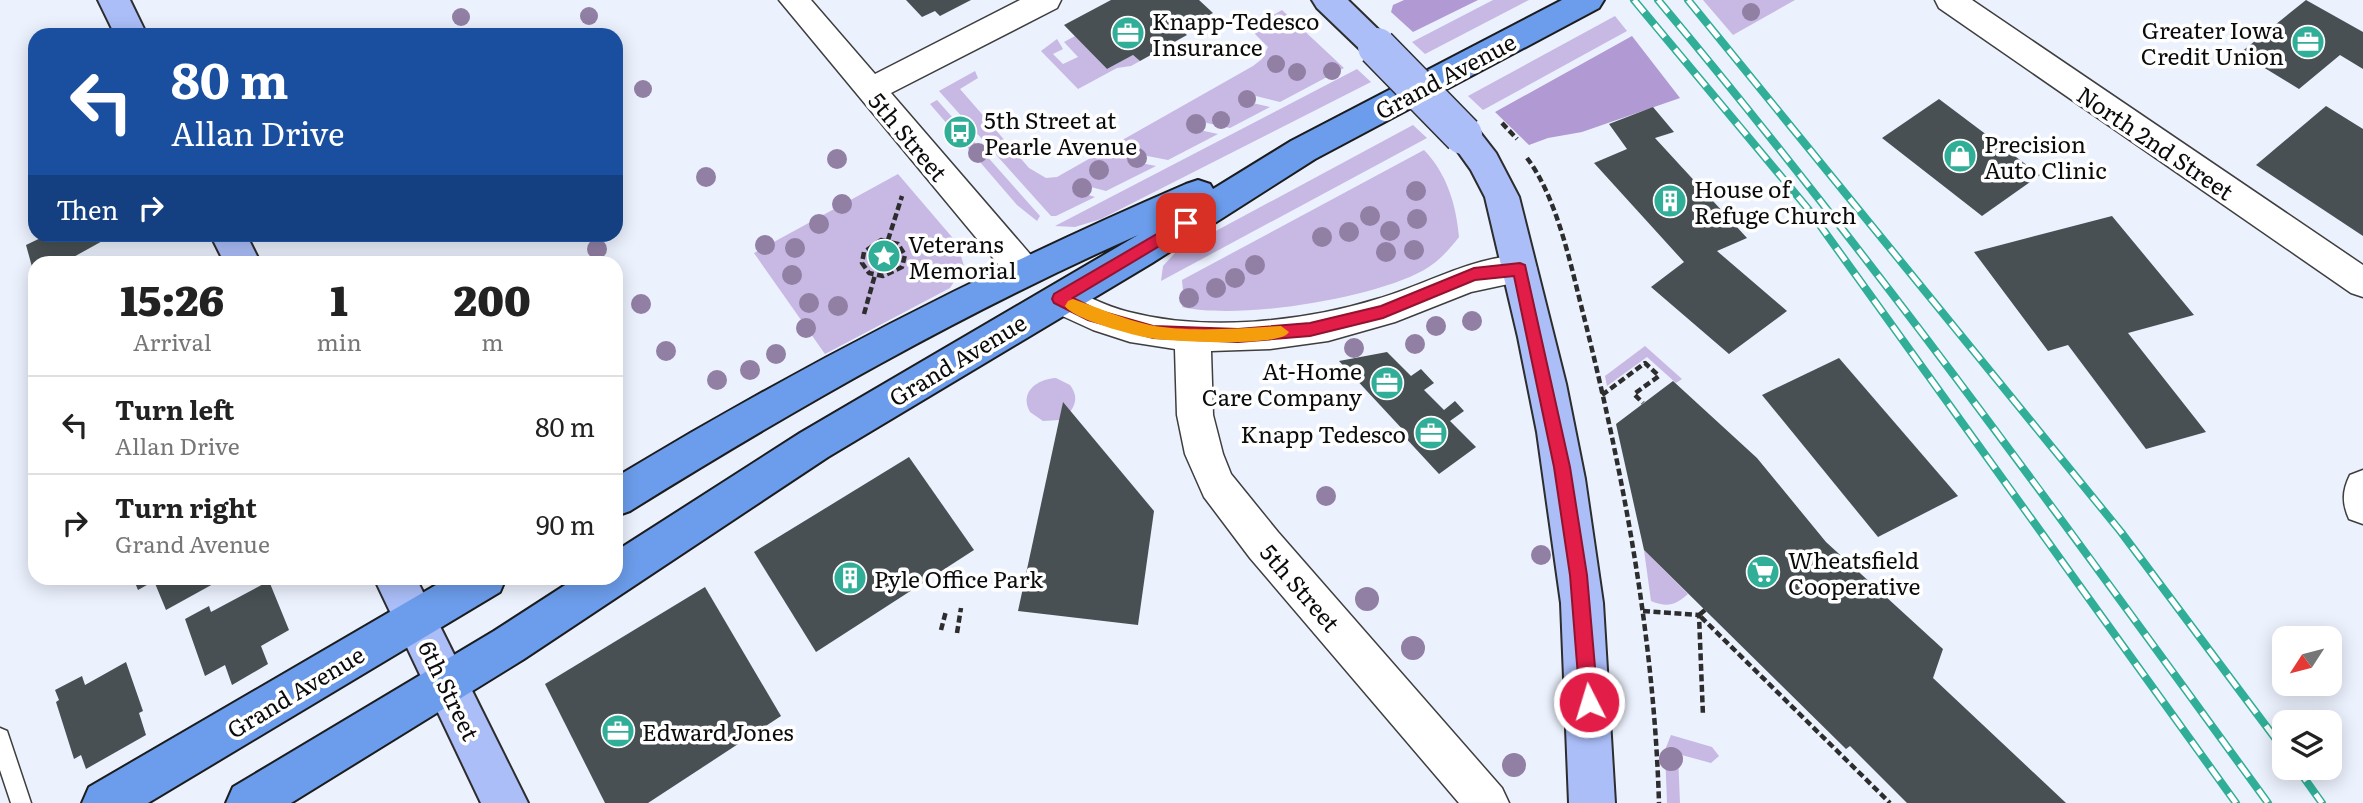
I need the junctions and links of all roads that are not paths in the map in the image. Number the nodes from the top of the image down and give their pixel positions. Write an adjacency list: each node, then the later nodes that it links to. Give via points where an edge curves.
1 (114, 0): 7 (street)
2 (794, 0): 8 (street, 5th Street)
3 (1046, 0): 8 (street)
4 (1328, 0): 10 (street, bridge, via 1464,135 1484,162 1502,197)
5 (1588, 0): 9 (main road, Grand Avenue)
6 (1950, 0): 12 (street, North 2nd Street)
7 (128, 28)
8 (870, 90): 11 (street, 5th Street)
9 (1303, 150): 11 (main road, Grand Avenue); 13 (main road, Grand Avenue)
10 (1520, 269): 14 (street, via 1474,274 1383,312 1310,330); 30 (street, via 1562,467 1579,575)
11 (1024, 271): 16 (main road, Grand Avenue, via 874,346)
12 (2363, 283)
13 (1059, 299): 14 (street, via 1104,319 1153,332); 18 (main road, Grand Avenue, via 814,445)
14 (1192, 335): 29 (street, 5th Street, via 1195,415 1217,485)
15 (2363, 487): 17 (street)
16 (623, 494)
17 (2363, 508)
18 (623, 569)
19 (398, 585): 22 (street, 6th Street)
20 (473, 585): 22 (main road, Grand Avenue)
21 (600, 585): 23 (main road)
22 (415, 620): 23 (street, 6th Street); 26 (main road, Grand Avenue)
23 (446, 684): 27 (main road); 28 (street, 6th Street)
24 (0, 738): 25 (lane)
25 (21, 803)
26 (105, 803)
27 (249, 803)
28 (505, 803)
29 (1487, 803)
30 (1592, 803)

